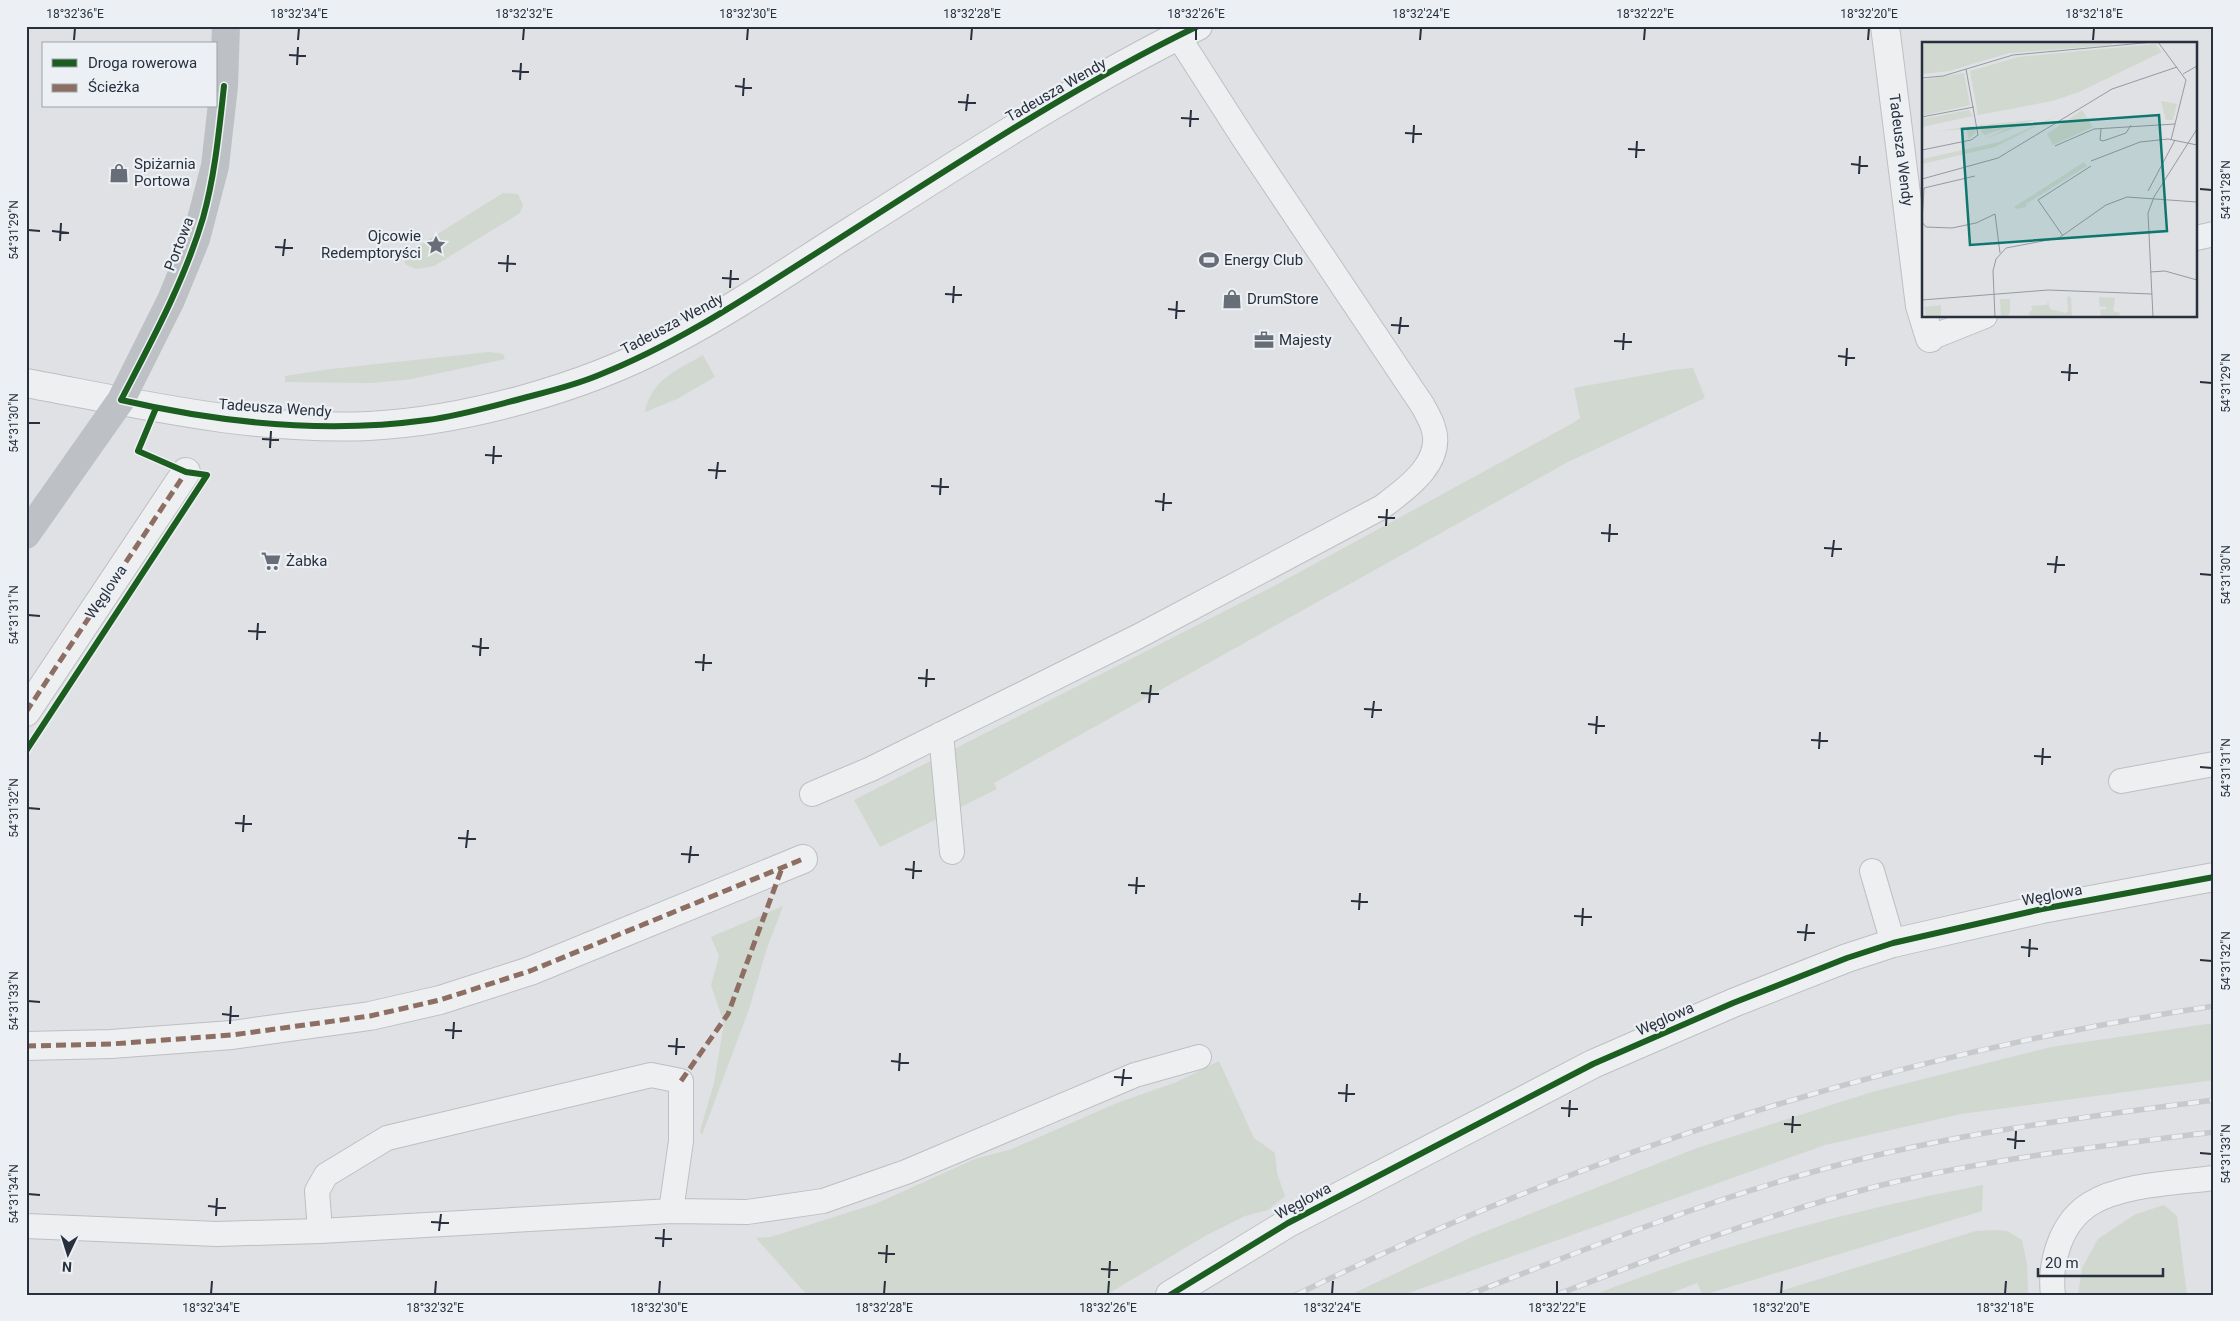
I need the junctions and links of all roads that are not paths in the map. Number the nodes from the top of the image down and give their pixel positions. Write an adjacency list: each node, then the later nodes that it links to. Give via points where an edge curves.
1 (226, 26): 12 (street, Portowa, via 224,86 215,166 203,218 171,300)
2 (1869, 26): 4 (street, Tadeusza Wendy)
3 (1188, 31): 12 (street, Tadeusza Wendy, via 1013,130 670,342 564,388 429,420 370,426 265,423); 16 (lane, via 1249,147 1423,406 1434,428 1435,446 1430,461 1414,482 1382,507 1137,637)
4 (1886, 38): 7 (street, Tadeusza Wendy)
5 (2214, 234): 6 (lane)
6 (2198, 238)
7 (1922, 312)
8 (1924, 318): 10 (street, Tadeusza Wendy)
9 (1980, 318): 10 (lane)
10 (1930, 338)
11 (26, 383): 12 (street, Tadeusza Wendy)
12 (121, 400): 14 (street)
13 (186, 472): 15 (street, Węglowa)
14 (26, 535)
15 (26, 712)
16 (941, 734): 19 (lane); 20 (lane)
17 (2214, 764): 18 (lane)
18 (2121, 781)
19 (812, 794)
20 (952, 852)
21 (803, 859): 25 (street, via 530,971 440,1000 370,1016 232,1035 111,1044)
22 (1872, 872): 24 (lane)
23 (2214, 877): 24 (street, Węglowa, via 2042,909)
24 (1893, 943): 31 (street, Węglowa, via 1733,1003 1593,1064 1288,1223)
25 (26, 1046)
26 (1199, 1057): 28 (lane, via 1135,1075 906,1172 823,1201 746,1212)
27 (2214, 1178): 32 (lane, via 2138,1188 2090,1204 2073,1220 2060,1240 2053,1264)
28 (672, 1211): 30 (lane); 30 (lane, via 681,1141 681,1081 651,1075 387,1138 326,1175 317,1191)
29 (26, 1226): 30 (lane, via 217,1234)
30 (320, 1231)
31 (1170, 1295)
32 (2053, 1295)

